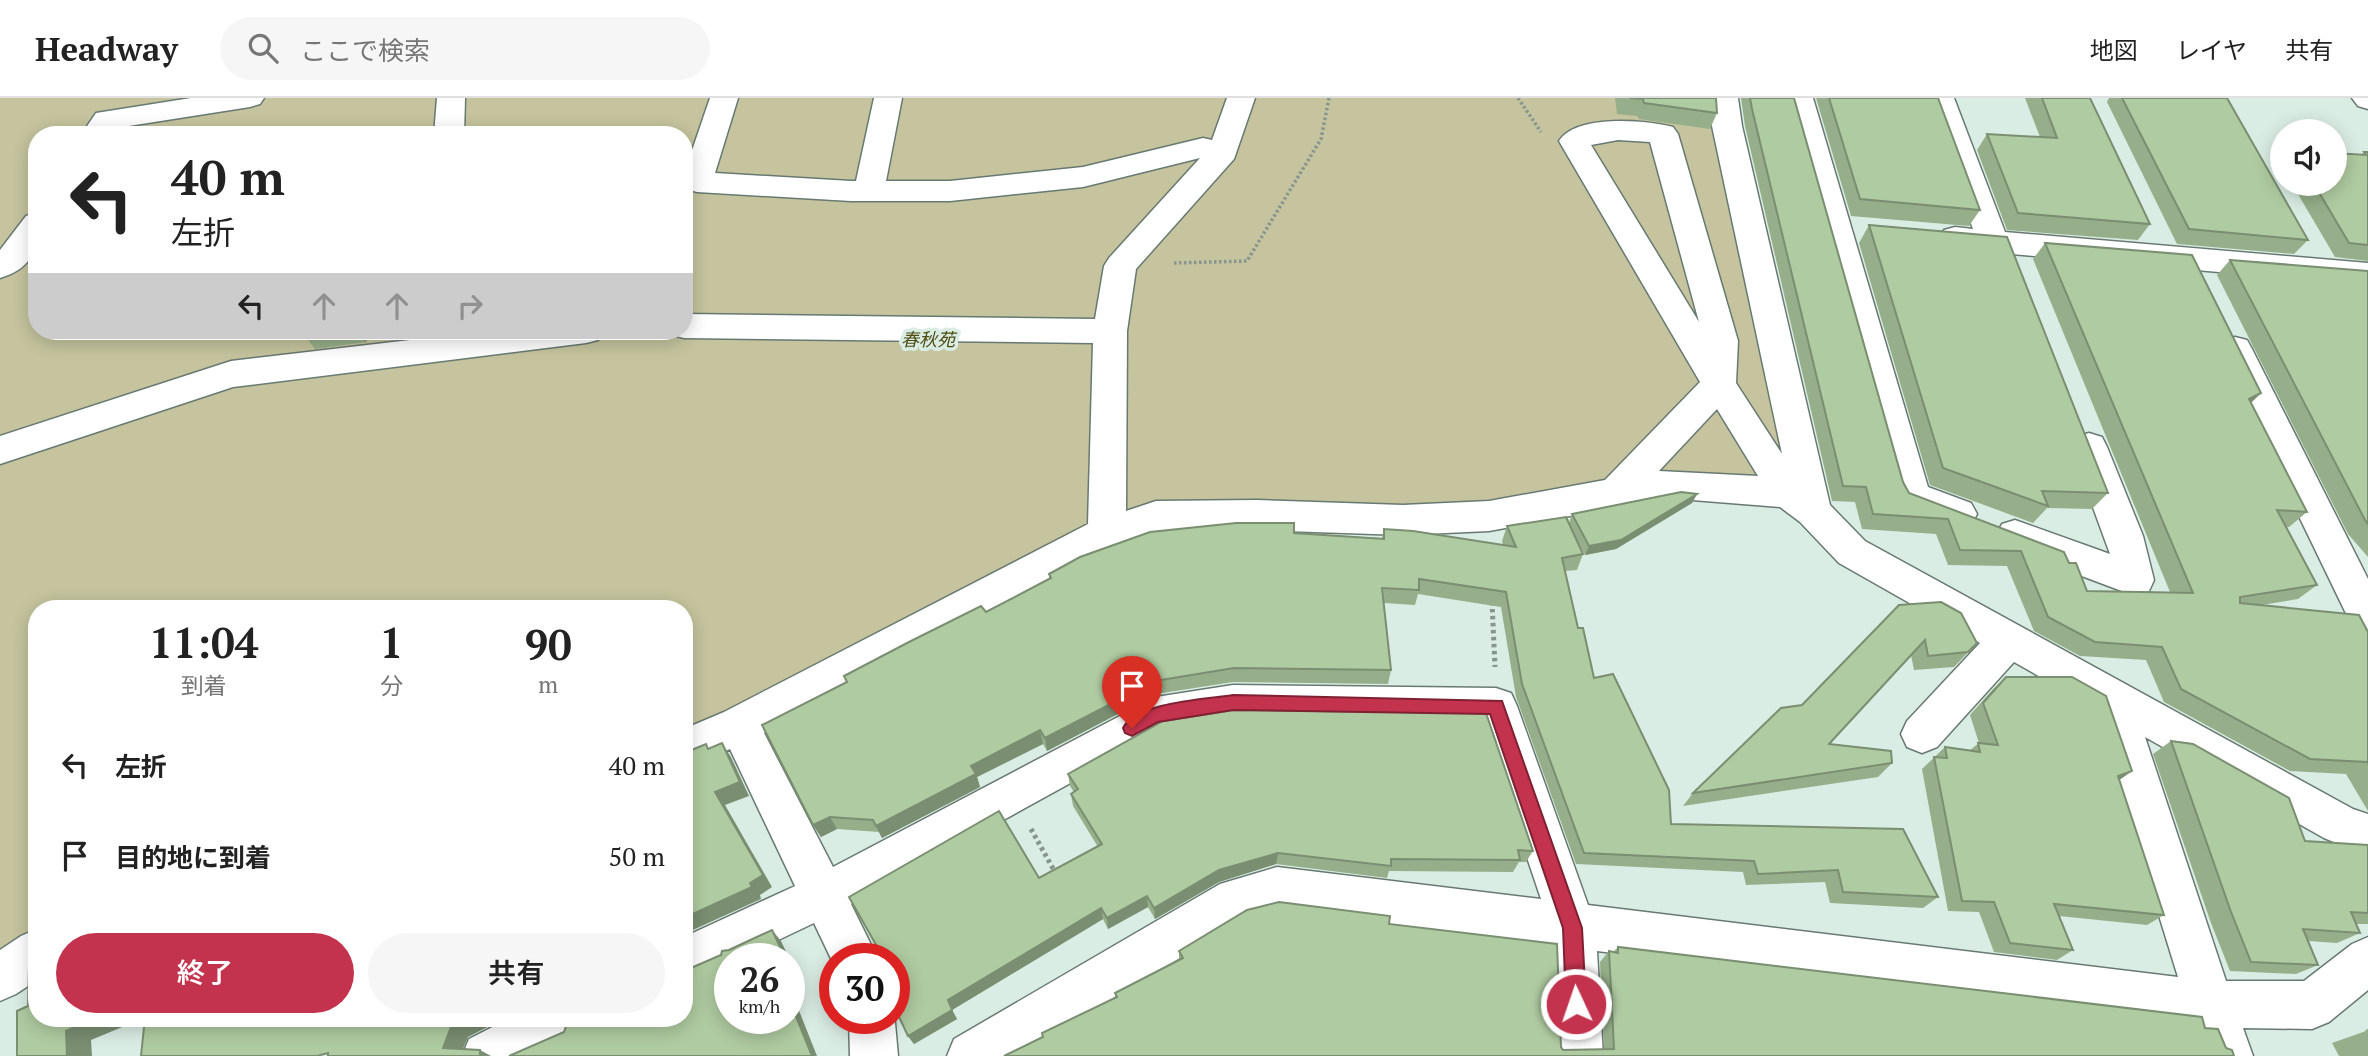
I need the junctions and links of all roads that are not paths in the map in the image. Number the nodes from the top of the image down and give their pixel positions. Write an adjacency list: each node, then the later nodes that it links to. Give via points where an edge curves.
1 (250, 98): 9 (street, via 106,120)
2 (451, 98): 10 (street)
3 (724, 98): 12 (street, via 697,181)
4 (888, 98): 12 (street)
5 (1241, 98): 11 (street)
6 (1724, 98): 29 (street)
7 (1799, 98): 26 (street, via 1849,229 1912,496 2135,580 2124,536)
8 (1940, 98): 16 (street)
9 (102, 126)
10 (449, 126)
11 (1223, 152): 12 (street, via 1203,148 1056,180 950,191); 23 (street, via 1120,266)
12 (869, 191)
13 (1928, 235): 16 (street)
14 (28, 236): 18 (street)
15 (2303, 236): 19 (street)
16 (2000, 242): 17 (street); 21 (street)
17 (2169, 249): 19 (street); 31 (street, via 2215,308)
18 (0, 267)
19 (2323, 270): 20 (street)
20 (2368, 274)
21 (2023, 281)
22 (693, 326): 23 (street)
23 (1110, 331): 30 (street)
24 (434, 340): 27 (street, via 231,374)
25 (1719, 384): 25 (street, via 1721,341 1663,134 1627,129 1595,132 1574,141); 28 (street); 29 (street)
26 (2078, 421)
27 (0, 450)
28 (1618, 491): 29 (street, via 1667,484); 30 (street, via 1489,516 1403,520 1156,516)
29 (1800, 502): 32 (street, via 1852,552)
30 (1107, 532): 34 (street)
31 (2368, 618)
32 (2009, 640): 33 (street); 35 (street)
33 (2112, 698): 37 (street, via 2339,824); 45 (street)
34 (738, 725): 36 (street); 38 (street)
35 (1922, 734)
36 (693, 745)
37 (2368, 835)
38 (822, 897): 39 (street, via 1156,715 1233,703 1496,706); 40 (street); 41 (street)
39 (1573, 928): 45 (street); 50 (street, via 1276,889 1236,900); 51 (street)
40 (846, 943)
41 (693, 957)
42 (28, 958): 44 (street)
43 (2368, 960): 45 (street, via 2312,1005)
44 (0, 978)
45 (2210, 1004): 52 (street)
46 (541, 1027): 48 (street)
47 (873, 1034): 49 (street)
48 (485, 1056)
49 (874, 1056)
50 (971, 1056)
51 (1578, 1056)
52 (2229, 1056)

